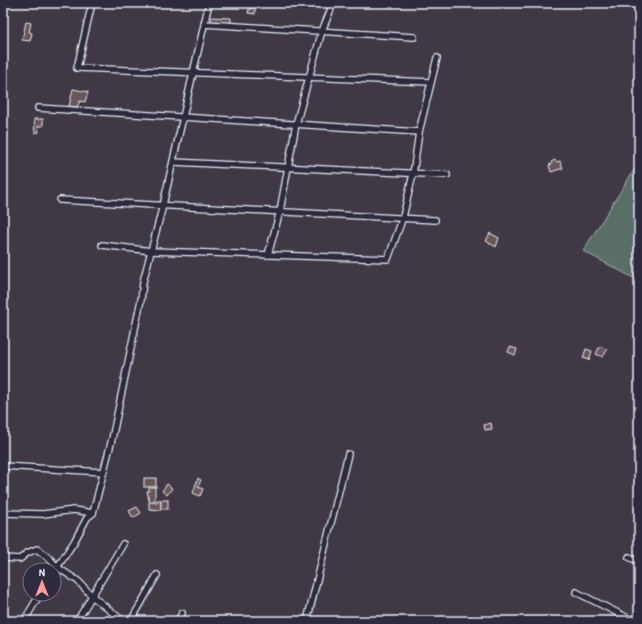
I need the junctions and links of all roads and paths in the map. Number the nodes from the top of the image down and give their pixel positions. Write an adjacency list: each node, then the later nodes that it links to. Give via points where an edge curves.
1 (92, 3): 8 (street, via 77,68)
2 (209, 3): 4 (street)
3 (331, 3): 5 (street)
4 (204, 24): 5 (street); 8 (street)
5 (322, 31): 6 (street); 9 (street)
6 (414, 37)
7 (437, 58): 10 (street)
8 (194, 73): 9 (street); 12 (street)
9 (310, 77): 10 (street); 13 (street)
10 (431, 82): 14 (street)
11 (38, 108): 12 (street)
12 (184, 116): 13 (street); 15 (street)
13 (296, 124): 14 (street); 16 (street)
14 (419, 132): 17 (street)
15 (172, 162): 16 (street); 20 (street)
16 (288, 168): 17 (street); 21 (street)
17 (413, 174): 18 (street); 22 (street)
18 (447, 175)
19 (60, 200): 20 (street)
20 (163, 205): 21 (street); 25 (street)
21 (280, 211): 22 (street); 26 (street)
22 (403, 217): 23 (street); 26 (street, via 388,259)
23 (435, 220)
24 (102, 245): 25 (street)
25 (152, 251): 26 (street); 29 (street, via 141,289 141,300)
26 (268, 255)
27 (348, 454): 49 (street)
28 (3, 466): 29 (street)
29 (103, 472): 31 (street)
30 (3, 513): 31 (street, via 43,514 74,510)
31 (93, 513): 36 (street, via 87,518)
32 (123, 544): 41 (street)
33 (628, 557): 37 (street)
34 (3, 558): 35 (street, via 20,559 37,549)
35 (52, 562)
36 (61, 562)
37 (639, 562)
38 (62, 572): 41 (street, via 78,581)
39 (157, 575): 47 (street)
40 (576, 592): 50 (street)
41 (92, 596): 45 (street); 46 (street)
42 (35, 602): 44 (street)
43 (182, 613): 48 (street)
44 (24, 621)
45 (77, 621)
46 (123, 621)
47 (131, 621)
48 (178, 621)
49 (307, 621)
50 (634, 621)

